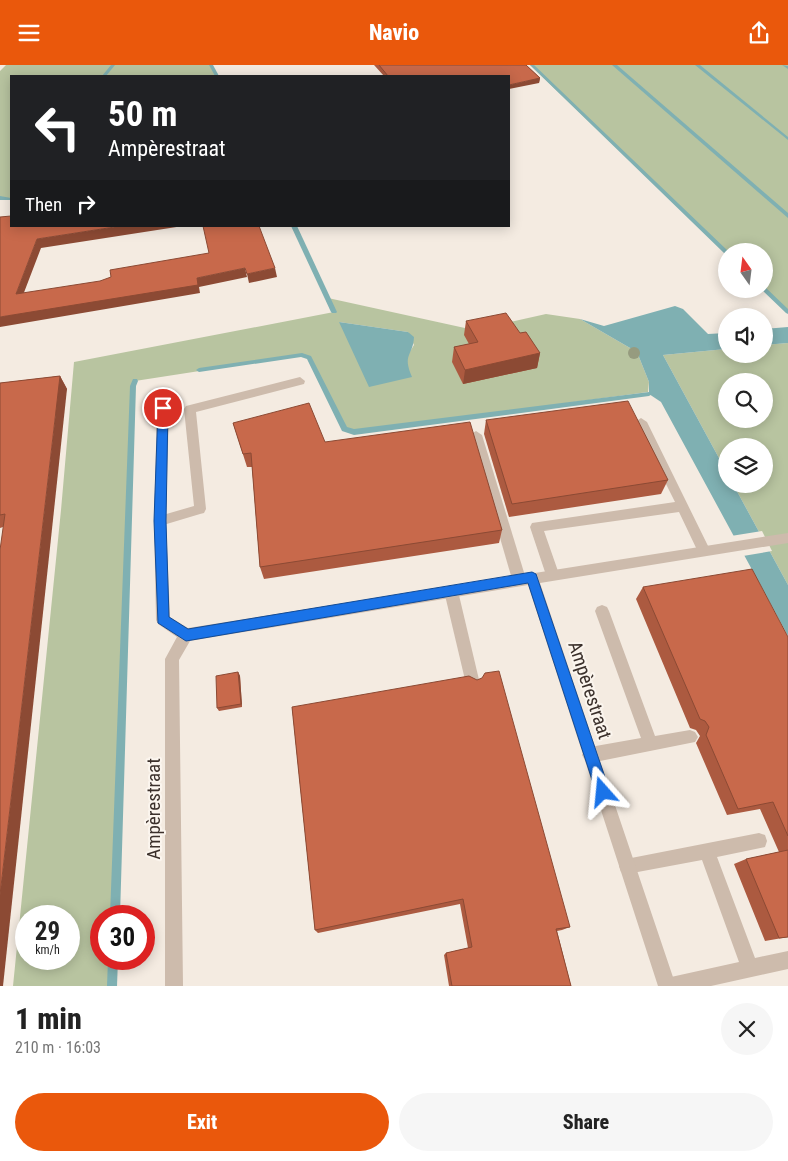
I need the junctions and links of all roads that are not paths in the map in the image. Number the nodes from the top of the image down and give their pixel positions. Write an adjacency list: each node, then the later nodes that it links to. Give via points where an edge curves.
1 (300, 381): 6 (street, via 190,409 200,509)
2 (163, 408): 6 (street)
3 (641, 422): 5 (street)
4 (476, 435): 10 (street, Ampèrestraat)
5 (683, 506): 8 (street); 9 (street, via 536,527)
6 (160, 521): 13 (street, via 163,619)
7 (788, 538): 8 (street)
8 (704, 550): 9 (street)
9 (552, 574): 10 (street)
10 (526, 579): 11 (street); 17 (street, Ampèrestraat)
11 (452, 591): 13 (street); 14 (street)
12 (602, 611): 16 (street)
13 (186, 635): 23 (street, Ampèrestraat, via 172,659)
14 (473, 684)
15 (690, 737): 16 (street)
16 (651, 744): 17 (street)
17 (590, 755): 20 (street, Ampèrestraat)
18 (759, 841): 19 (street)
19 (707, 851): 20 (street); 22 (street)
20 (628, 866): 24 (street, Ampèrestraat)
21 (788, 959): 22 (street)
22 (750, 968): 25 (street)
23 (174, 986)
24 (667, 986)
25 (671, 986)

